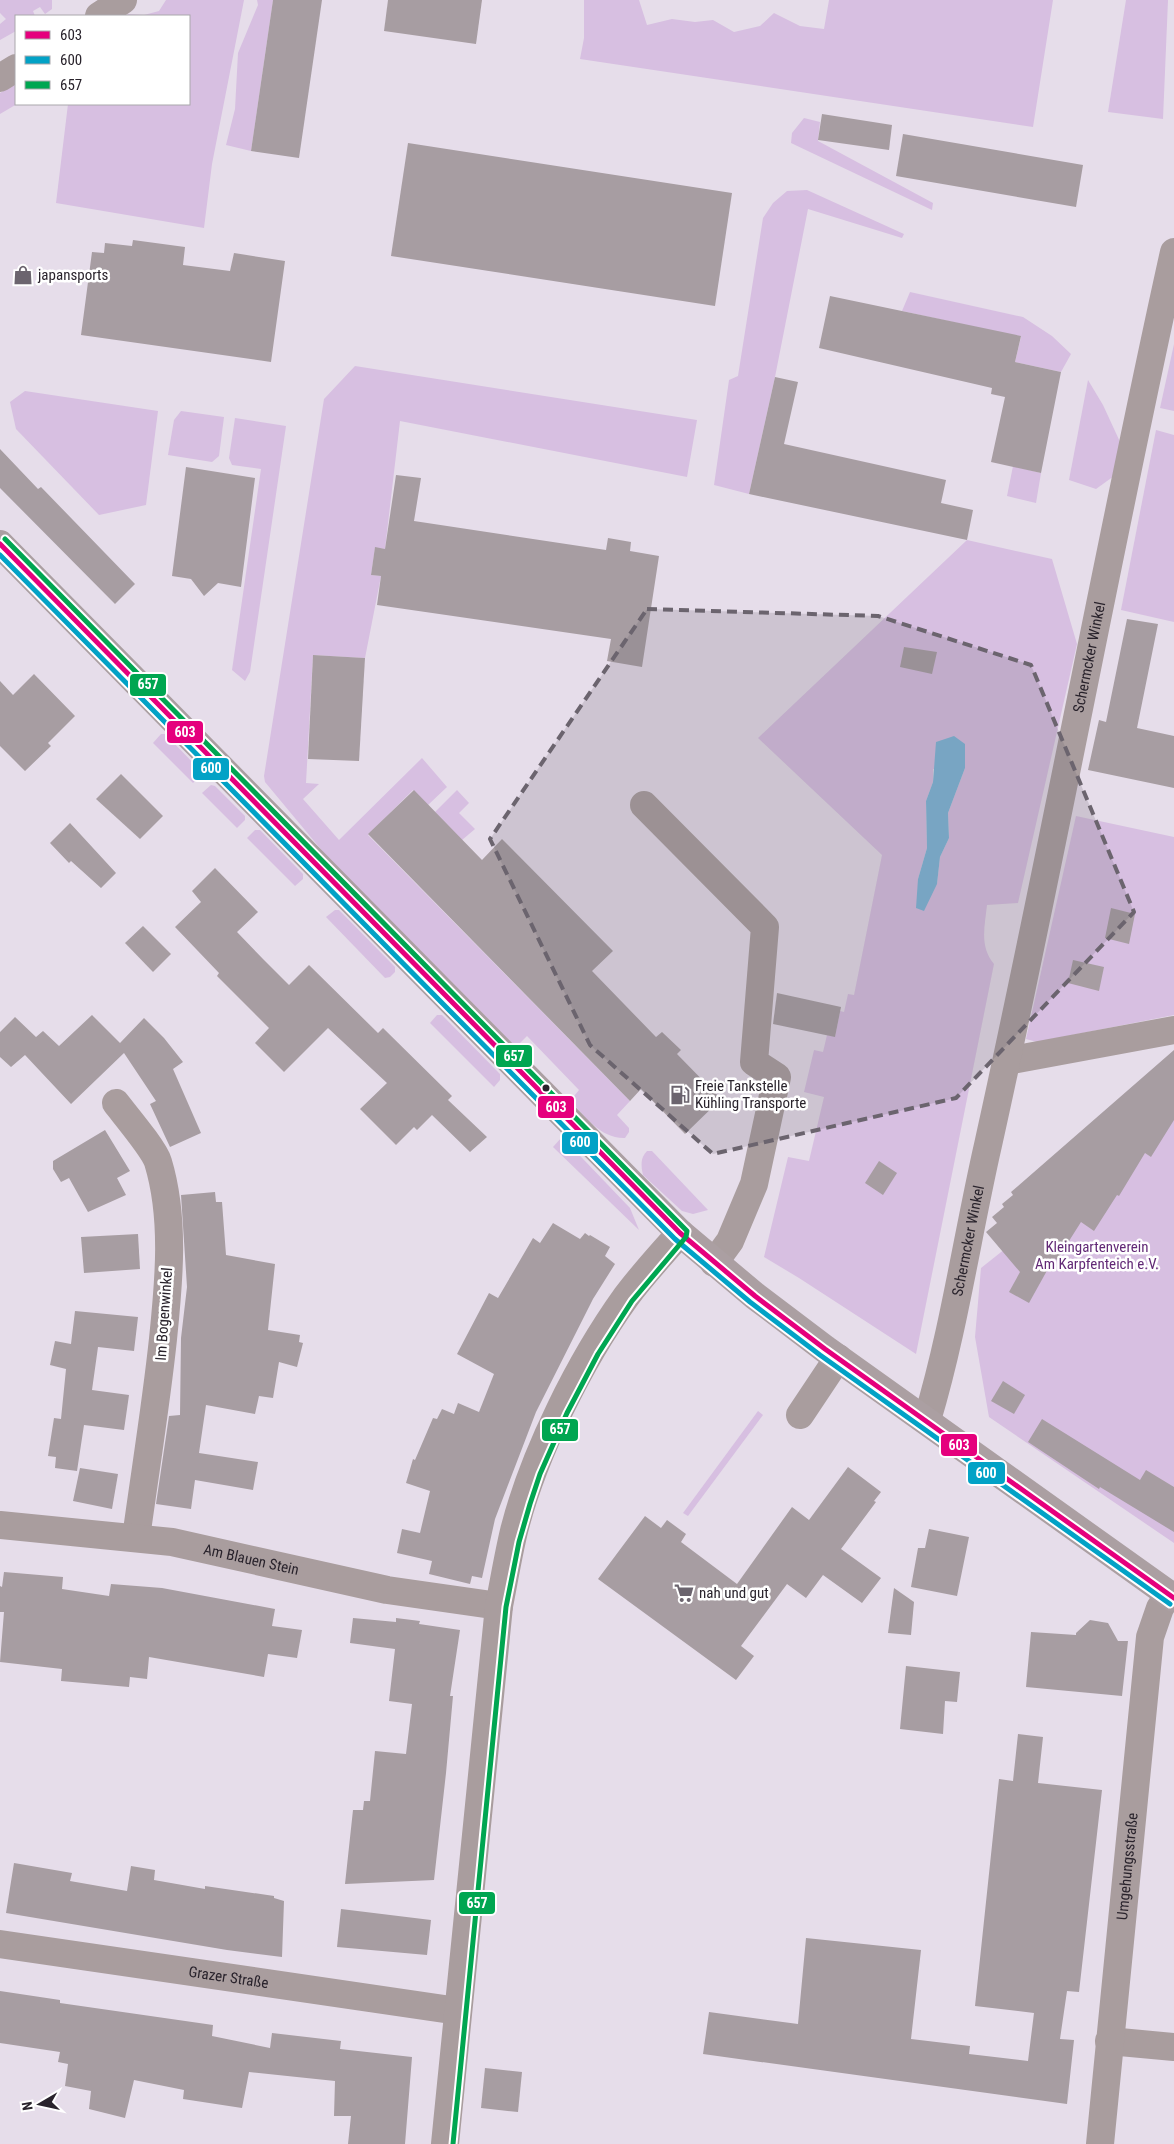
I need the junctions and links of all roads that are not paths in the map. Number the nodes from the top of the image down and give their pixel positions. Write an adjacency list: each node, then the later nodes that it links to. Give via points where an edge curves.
1 (15, 69): 2 (street)
2 (0, 78)
3 (1174, 252): 7 (street, Schermcker Winkel)
4 (0, 544): 9 (main road)
5 (644, 805): 10 (street, via 765,927 754,1062 776,1076 754,1184 730,1241)
6 (1174, 1030): 7 (street)
7 (1007, 1061): 13 (street, Schermcker Winkel, via 939,1380)
8 (116, 1103): 15 (street, Im Bogenwinkel, via 157,1159 166,1197 169,1238 167,1302)
9 (680, 1233): 10 (main road); 17 (street, via 627,1296 572,1387 539,1458 514,1531)
10 (714, 1263): 11 (main road)
11 (838, 1358): 12 (street); 13 (main road)
12 (800, 1415)
13 (927, 1420): 16 (main road)
14 (0, 1525): 15 (street, Am Blauen Stein)
15 (136, 1538): 17 (street, Am Blauen Stein, via 172,1542 387,1590)
16 (1172, 1596): 20 (street, Umgehungsstraße, via 1160,1608 1150,1637)
17 (499, 1606): 19 (street)
18 (0, 1944): 19 (street, Grazer Straße)
19 (458, 2011): 22 (street)
20 (1109, 2041): 21 (street); 23 (street, Umgehungsstraße)
21 (1174, 2047)
22 (445, 2144)
23 (1100, 2144)

